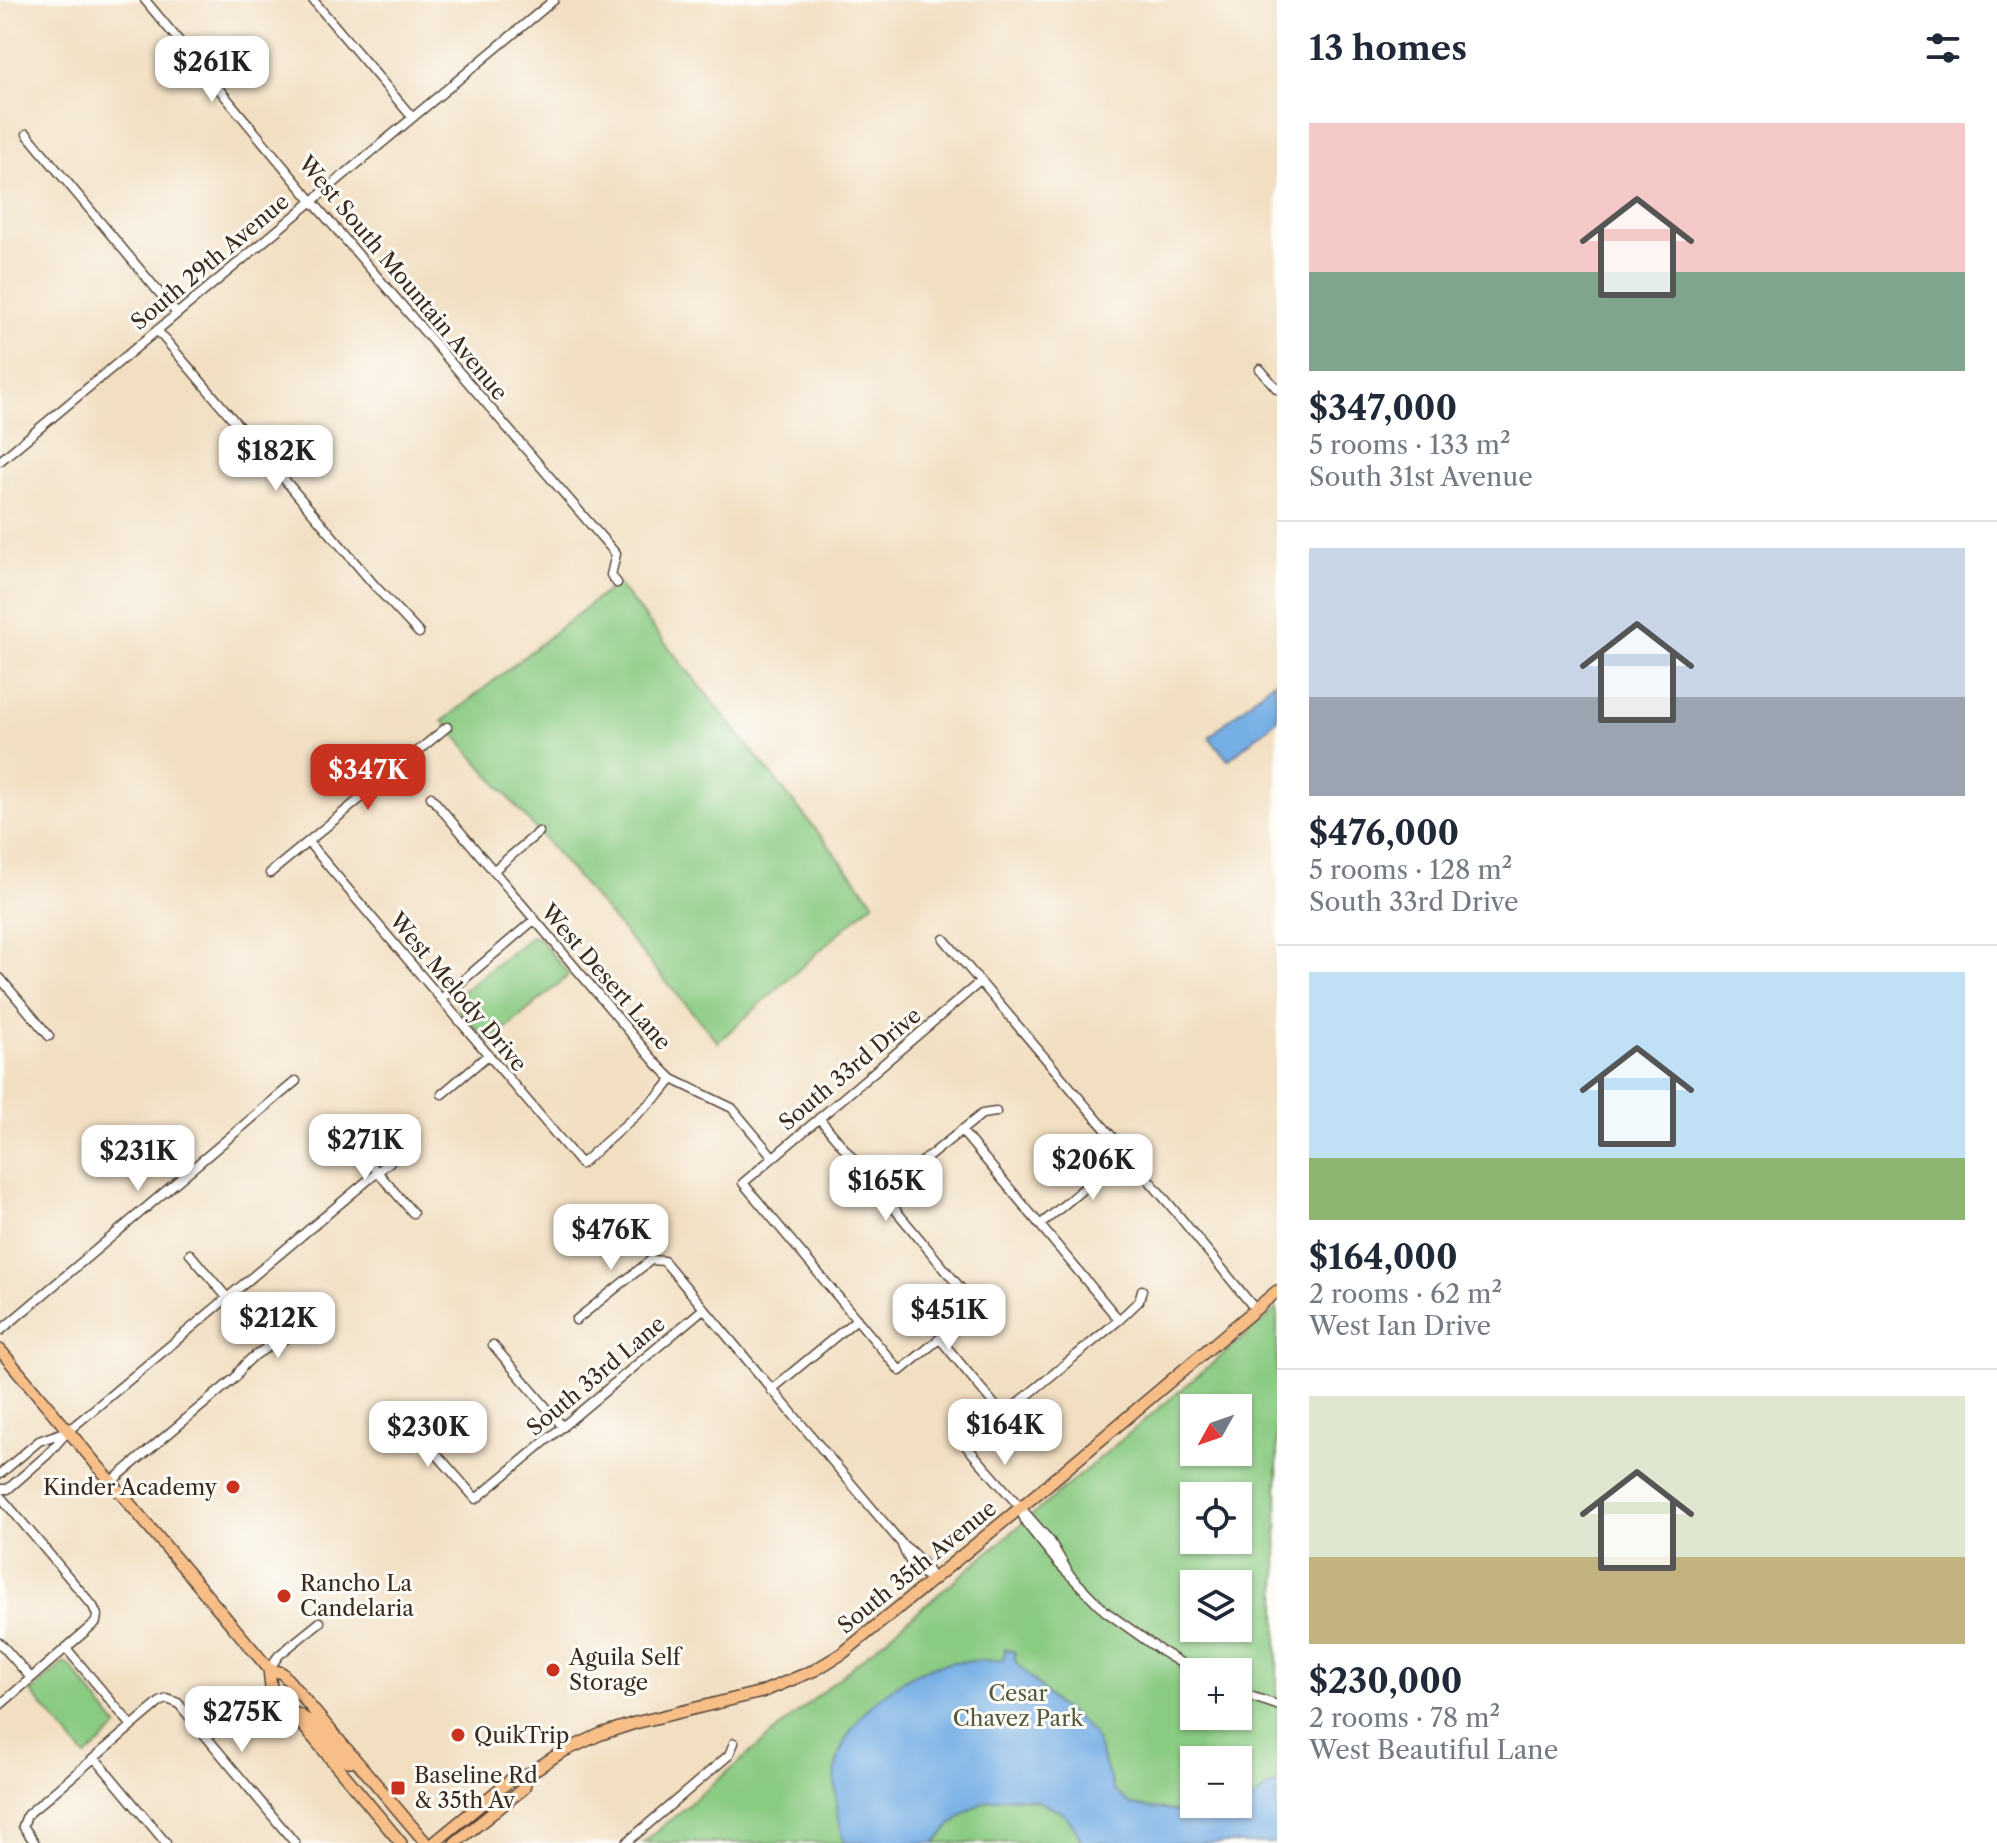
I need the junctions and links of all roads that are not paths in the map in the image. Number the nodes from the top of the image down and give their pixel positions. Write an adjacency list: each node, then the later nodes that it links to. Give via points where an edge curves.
1 (145, 0): 6 (street, West South Mountain Avenue)
2 (313, 0): 4 (street)
3 (554, 0): 4 (street, South 29th Avenue)
4 (412, 117): 6 (street, South 29th Avenue)
5 (27, 134): 7 (street)
6 (312, 201): 7 (street, South 29th Avenue); 12 (street, West South Mountain Avenue, via 616,554 611,575)
7 (177, 314): 8 (street, South 29th Avenue)
8 (157, 330): 11 (street, South 29th Avenue); 13 (street)
9 (1260, 369): 10 (street)
10 (1277, 389)
11 (0, 461)
12 (617, 583)
13 (419, 633)
14 (447, 727): 17 (street)
15 (431, 797): 18 (street, West Desert Lane)
16 (539, 832): 18 (street)
17 (308, 842): 19 (street); 24 (street, West Melody Drive)
18 (493, 871): 20 (street, West Desert Lane)
19 (270, 873)
20 (534, 920): 24 (street); 27 (street, West Desert Lane)
21 (944, 939): 23 (street)
22 (0, 978): 25 (street)
23 (980, 982): 31 (street, South 33rd Drive); 35 (street)
24 (441, 999): 26 (street, West Melody Drive)
25 (49, 1036)
26 (488, 1055): 27 (street, West Melody Drive, via 581,1164); 29 (street)
27 (672, 1079): 36 (street, West Desert Lane, via 732,1108)
28 (296, 1081): 51 (street)
29 (442, 1094)
30 (996, 1112): 33 (street, via 982,1114)
31 (819, 1118): 36 (street, South 33rd Drive); 38 (street)
32 (341, 1130): 37 (street)
33 (961, 1130): 38 (street); 40 (street)
34 (404, 1150): 37 (street)
35 (1126, 1153): 40 (street); 45 (street)
36 (773, 1157): 47 (street, South 33rd Drive, via 743,1183)
37 (378, 1172): 39 (street); 44 (street)
38 (882, 1194): 52 (street, via 977,1308)
39 (413, 1213)
40 (1040, 1225): 49 (street)
41 (190, 1254): 44 (street)
42 (1142, 1290): 49 (street, via 1139,1301)
43 (1277, 1291): 45 (main road, South 35th Avenue)
44 (228, 1297): 53 (street); 60 (street)
45 (1255, 1309): 67 (main road, South 35th Avenue)
46 (702, 1310): 48 (street, via 659,1259); 56 (street); 59 (street, South 33rd Lane)
47 (857, 1319): 52 (street, via 900,1371); 56 (street)
48 (576, 1320)
49 (1119, 1320): 57 (street)
50 (303, 1330): 64 (street, via 243,1367)
51 (0, 1331)
52 (940, 1339): 57 (street)
53 (265, 1342)
54 (493, 1345): 59 (street)
55 (0, 1350): 60 (main road)
56 (771, 1390): 68 (street, via 902,1544 918,1573)
57 (1003, 1415): 67 (street, via 966,1446)
58 (405, 1418): 59 (street, South 33rd Lane, via 476,1499)
59 (563, 1427)
60 (68, 1431): 61 (street, via 39,1441); 62 (street); 64 (main road)
61 (15, 1461): 62 (street); 63 (street)
62 (26, 1473): 65 (street, via 8,1489)
63 (0, 1474)
64 (111, 1482): 73 (main road)
65 (0, 1489)
66 (0, 1496): 71 (street, via 97,1615 96,1622)
67 (1020, 1508): 68 (main road, South 35th Avenue); 72 (street, via 1105,1611)
68 (933, 1579): 83 (main road, South 35th Avenue, via 843,1653 802,1676 762,1692 601,1734)
69 (320, 1622): 73 (street)
70 (0, 1643): 74 (street)
71 (66, 1648): 74 (street); 79 (street)
72 (1180, 1662)
73 (269, 1669): 78 (main road, via 271,1687); 82 (main road, via 282,1673)
74 (31, 1678): 76 (street)
75 (1252, 1697): 77 (street)
76 (0, 1705)
77 (1277, 1705)
78 (289, 1709): 82 (main road, via 309,1721 347,1761); 87 (main road)
79 (132, 1726): 81 (street); 86 (street, via 173,1699)
80 (734, 1743): 91 (street, via 729,1755)
81 (95, 1758): 84 (street, via 24,1820 25,1832); 85 (street)
82 (357, 1761): 88 (main road)
83 (527, 1775): 89 (main road, South 35th Avenue, via 513,1778); 90 (main road, South 35th Avenue, via 524,1788)
84 (35, 1843)
85 (166, 1843)
86 (295, 1843)
87 (401, 1843)
88 (426, 1843)
89 (434, 1843)
90 (455, 1843)
91 (626, 1843)

